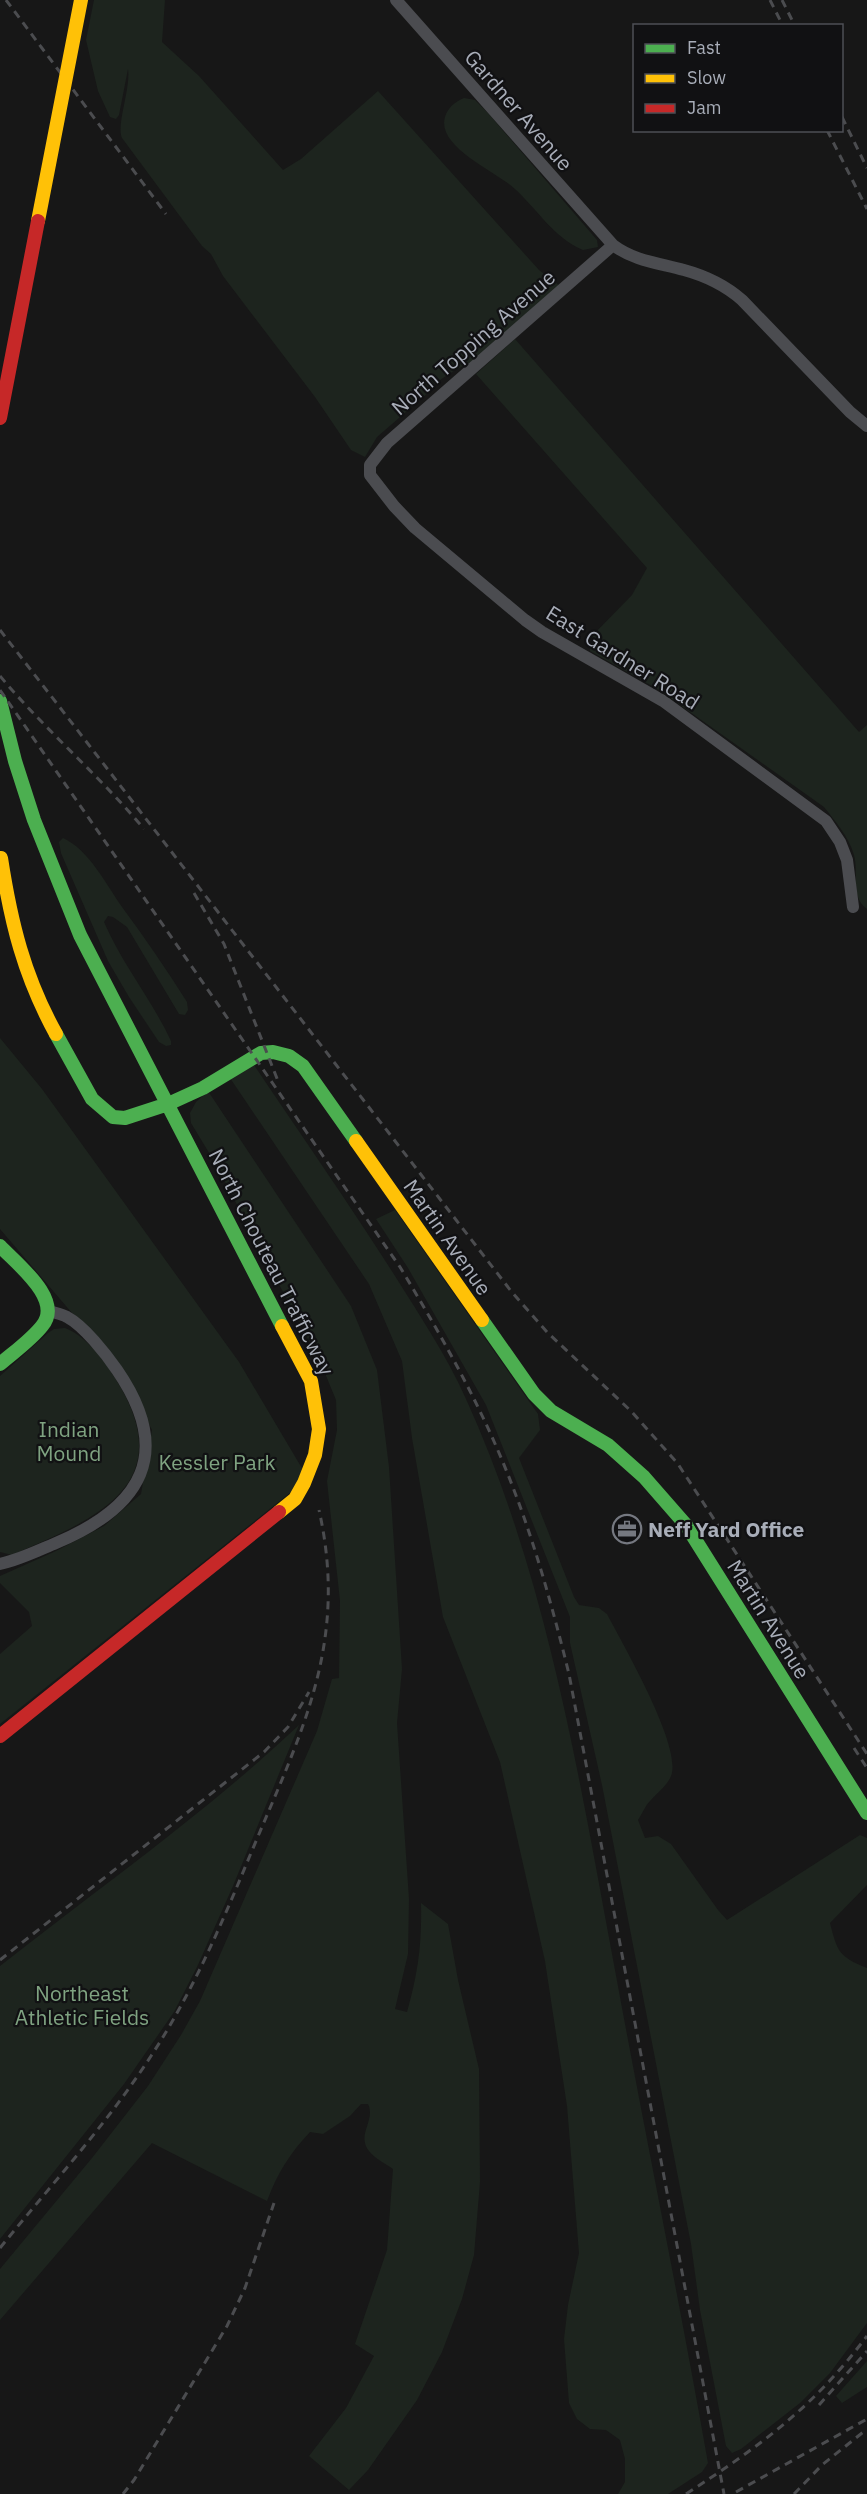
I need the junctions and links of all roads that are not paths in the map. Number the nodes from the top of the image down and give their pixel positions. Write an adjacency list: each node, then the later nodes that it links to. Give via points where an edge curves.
1 (81, 0): 4 (main road, bridge)
2 (396, 0): 3 (street, Gardner Avenue)
3 (613, 245): 5 (street, via 626,254 684,270 728,288); 6 (street, North Topping Avenue, via 387,443 370,465)
4 (0, 418)
5 (867, 426)
6 (370, 476): 9 (street, East Gardner Road, via 415,528 525,620 663,701 826,821 847,860)
7 (0, 701): 10 (main road, North Chouteau Trafficway, via 8,742 51,871)
8 (1, 858): 10 (main road, Martin Avenue, via 10,916 27,972 44,1012 92,1099 113,1117 125,1118)
9 (853, 907)
10 (168, 1104): 15 (main road, North Chouteau Trafficway, via 311,1382 320,1412 320,1440 312,1469 296,1499); 16 (main road, Martin Avenue, via 203,1088 254,1055 286,1054 303,1066 538,1399 550,1411 608,1445 686,1525)
11 (0, 1246): 12 (main road, via 43,1294)
12 (49, 1311): 13 (main road, via 41,1328); 14 (street, via 67,1317 109,1359 135,1399 146,1435 146,1451 141,1475 128,1496 109,1514 66,1539)
13 (0, 1364)
14 (0, 1564)
15 (0, 1736)
16 (867, 1813)

